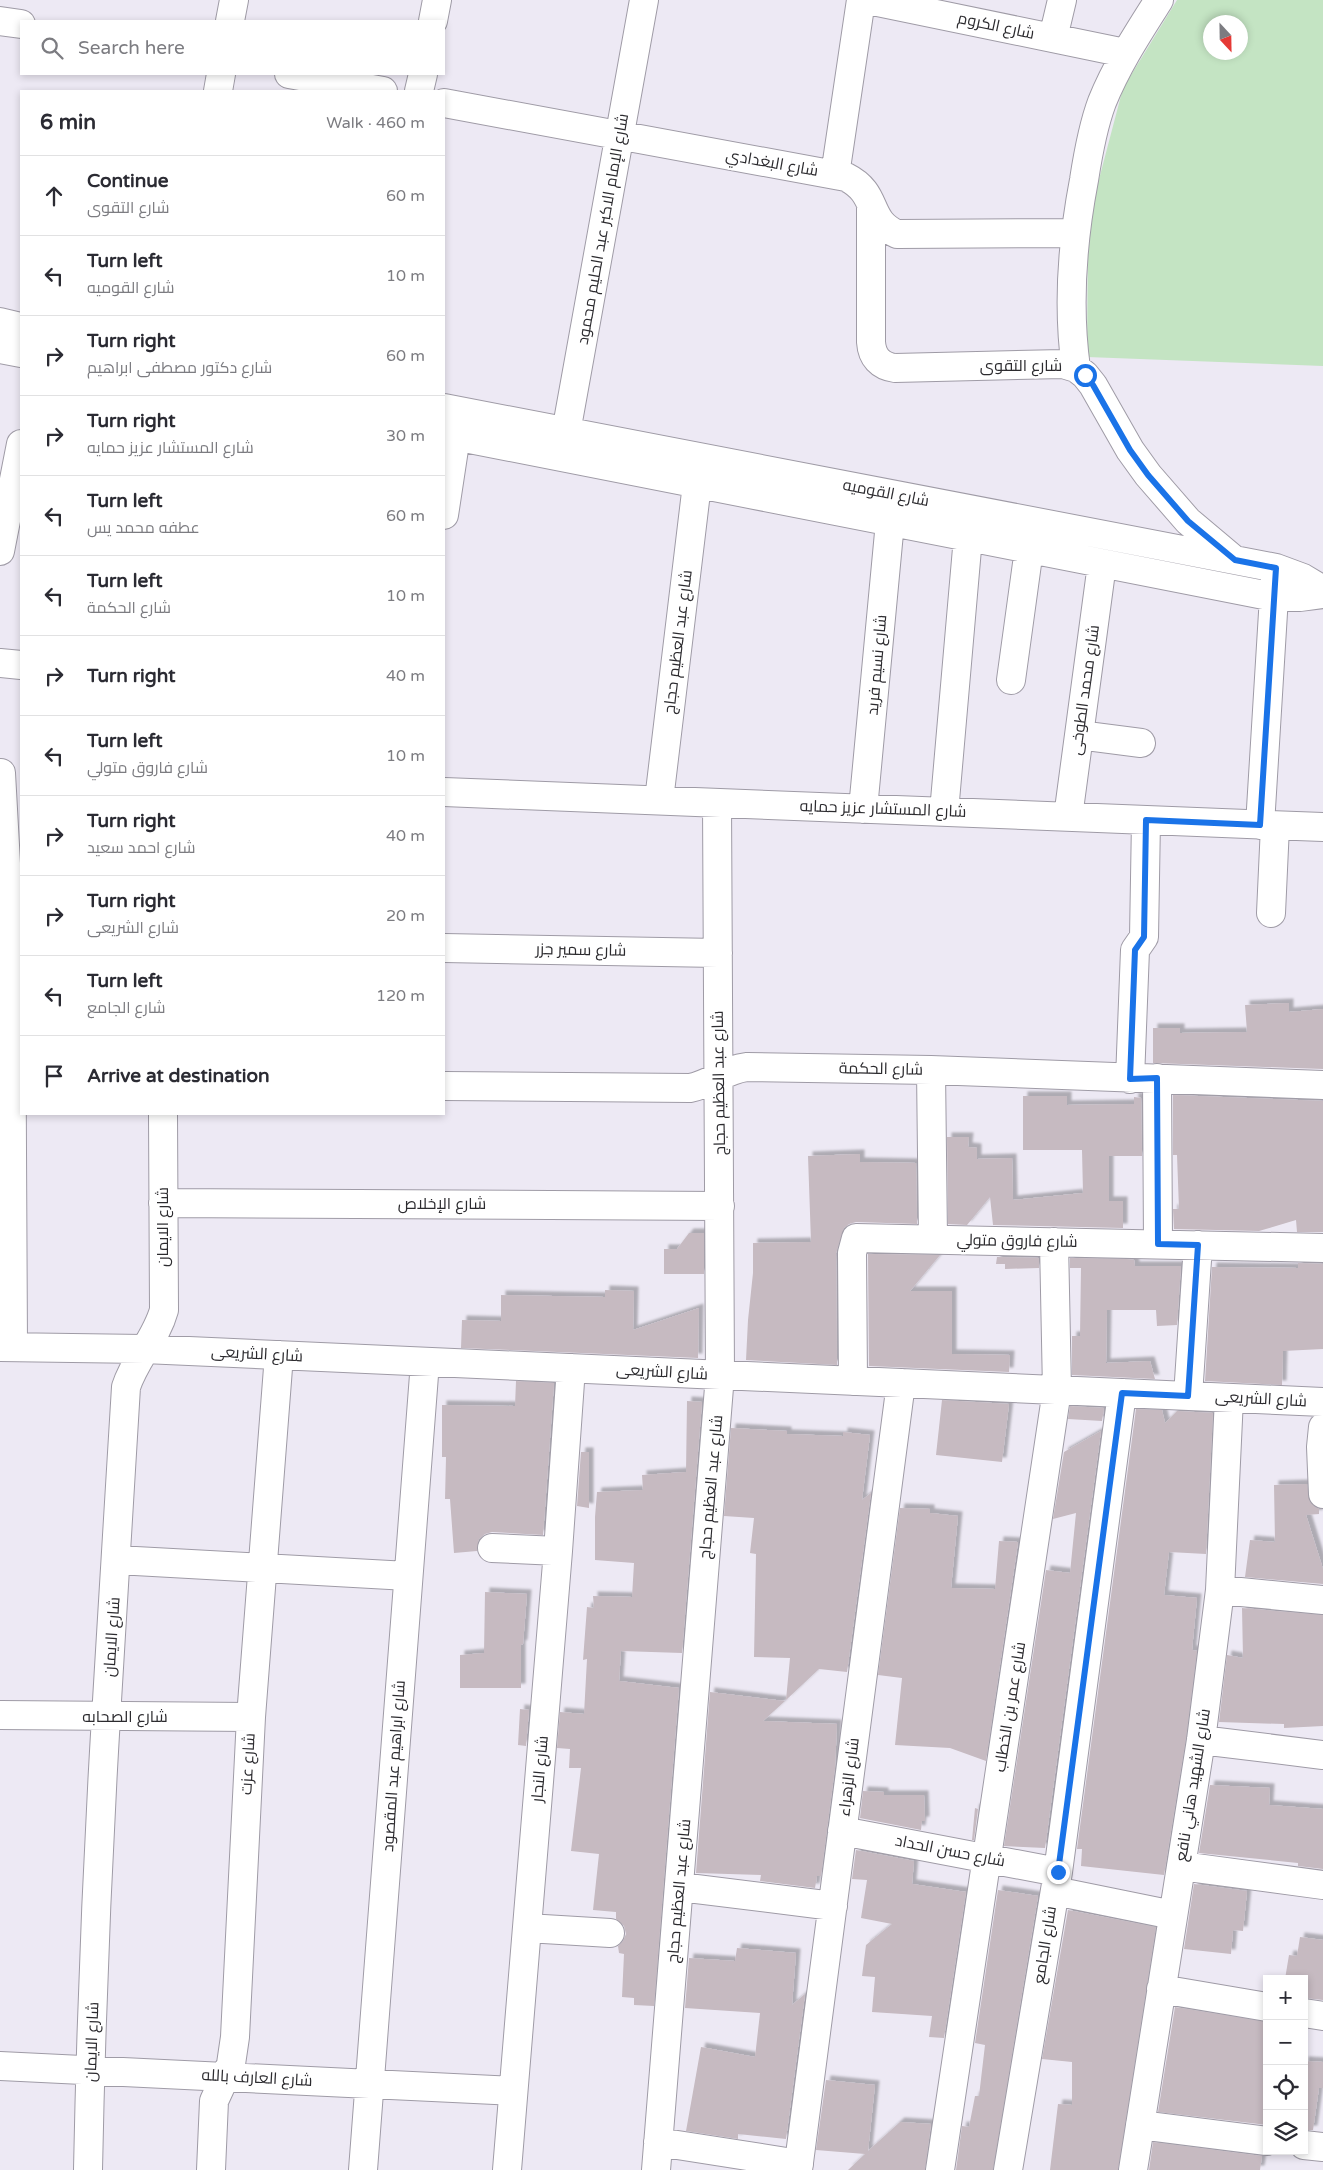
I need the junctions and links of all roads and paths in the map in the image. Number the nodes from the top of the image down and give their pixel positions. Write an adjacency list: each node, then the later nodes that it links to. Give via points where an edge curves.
1 (234, 0): 8 (street)
2 (436, 0): 9 (street)
3 (644, 0): 21 (street, شارع الإمام الاكبر عبد الحليم محمود)
4 (861, 0): 22 (street)
5 (868, 0): 12 (street, شارع الكروم)
6 (1062, 0): 12 (street)
7 (1159, 0): 13 (street)
8 (230, 20)
9 (432, 20)
10 (0, 21): 11 (street)
11 (20, 24)
12 (1052, 38): 13 (street, شارع الكروم)
13 (1125, 53): 24 (street, via 1102,104 1087,158)
14 (221, 75): 17 (street)
15 (295, 75): 18 (street)
16 (423, 75): 19 (street)
17 (218, 90)
18 (377, 90)
19 (419, 90)
20 (445, 103): 21 (street, شارع البغدادي)
21 (620, 135): 22 (street, شارع البغدادي); 32 (street, شارع الإمام الاكبر عبد الحليم محمود)
22 (835, 174): 23 (street, شارع البغدادي, via 857,182)
23 (871, 200): 24 (street, شارع البغدادي, via 882,225 897,234); 29 (street, شارع التقوى, via 871,342 880,363 895,368 1062,364)
24 (1075, 233): 29 (street, via 1070,306)
25 (0, 322): 26 (street)
26 (20, 326)
27 (0, 349): 28 (street)
28 (20, 353)
29 (1076, 368): 40 (street, شارع التقوى, via 1093,385 1130,450 1167,499)
30 (445, 408): 32 (street, شارع القوميه)
31 (450, 435): 32 (street, شارع القوميه); 35 (street)
32 (564, 445): 34 (street, شارع القوميه); 40 (street, شارع القوميه)
33 (20, 449): 39 (street)
34 (697, 484): 36 (street, شارع القوميه); 52 (street, شارع عبد العظيم حجاج)
35 (445, 502)
36 (890, 522): 37 (street, شارع القوميه); 54 (street, شارع نسيم فريد)
37 (968, 537): 38 (street, شارع القوميه); 55 (street)
38 (1029, 549): 41 (street, شارع القوميه); 47 (street)
39 (0, 551)
40 (1235, 560): 42 (street, شارع القوميه)
41 (1102, 564): 44 (street, شارع القوميه); 48 (street, شارع محمد الطوخى)
42 (1276, 568): 43 (street, شارع القوميه, via 1302,578); 44 (street)
43 (1323, 592): 44 (street, شارع القوميه, via 1300,598)
44 (1274, 597): 58 (street)
45 (0, 663): 46 (street)
46 (20, 666)
47 (1011, 680)
48 (1079, 734): 49 (street); 56 (street, شارع محمد الطوخى)
49 (1141, 744)
50 (7, 774): 63 (street)
51 (445, 792): 52 (street, شارع المستشار عزيز حمايه)
52 (659, 800): 53 (street, شارع المستشار عزيز حمايه)
53 (717, 803): 54 (street, شارع المستشار عزيز حمايه); 62 (street, شارع عبد العظيم حجاج)
54 (863, 808): 55 (street, شارع المستشار عزيز حمايه)
55 (944, 812): 56 (street, شارع المستشار عزيز حمايه)
56 (1068, 817): 57 (street, شارع المستشار عزيز حمايه)
57 (1146, 820): 58 (street, شارع المستشار عزيز حمايه); 68 (street, via 1144,937 1135,950)
58 (1268, 825): 59 (street, شارع المستشار عزيز حمايه); 60 (street)
59 (1323, 827)
60 (1271, 913)
61 (445, 948): 62 (street, شارع سمير جزر)
62 (718, 953): 66 (street, شارع عبد العظيم حجاج)
63 (6, 954): 64 (street)
64 (11, 1034): 79 (street)
65 (931, 1070): 66 (street, شارع الحكمة, via 747,1067); 68 (street, شارع الحكمة); 74 (street)
66 (720, 1076): 70 (street, شارع الحكمة, via 690,1088); 73 (street, شارع عبد العظيم حجاج)
67 (1157, 1078): 68 (street, شارع الحكمة); 69 (street, شارع الحكمة); 76 (street)
68 (1130, 1079)
69 (1323, 1085)
70 (445, 1086)
71 (163, 1115): 72 (street, شارع الايمان)
72 (163, 1203): 73 (street, شارع الإخلاص); 80 (street, شارع الايمان, via 164,1310 153,1338)
73 (720, 1206): 84 (street, شارع عبد العظيم حجاج)
74 (933, 1239): 75 (street, شارع فاروق متولي); 85 (street, شارع فاروق متولي, via 856,1238 852,1253)
75 (1054, 1242): 76 (street, شارع فاروق متولي); 87 (street, شارع عمر بن الخطاب)
76 (1158, 1244): 77 (street, شارع فاروق متولي)
77 (1198, 1245): 78 (street, شارع فاروق متولي); 89 (street)
78 (1323, 1248)
79 (7, 1347): 80 (street, شارع الشريعى)
80 (144, 1349): 81 (street, شارع الشريعى); 96 (street, شارع الايمان, via 126,1387)
81 (279, 1355): 82 (street, شارع الشريعى); 97 (street, شارع عزت)
82 (424, 1362): 83 (street, شارع الشريعى); 98 (street, شارع ابراهيم عبد المقصود)
83 (571, 1368): 84 (street, شارع الشريعى); 95 (street, شارع النجار)
84 (720, 1375): 85 (street, شارع الشريعى); 111 (street, شارع عبد العظيم حجاج)
85 (853, 1381): 86 (street, شارع الشريعى)
86 (901, 1384): 87 (street, شارع الشريعى); 106 (street, شارع الزهراء)
87 (1057, 1390): 88 (street, شارع الشريعى); 107 (street, شارع عمر بن الخطاب)
88 (1122, 1393): 89 (street, شارع الشريعى); 109 (street, شارع الجامع)
89 (1188, 1396): 90 (street, شارع الشريعى)
90 (1230, 1398): 91 (street, شارع الشريعى); 99 (street, شارع الشهيد هاني نافع)
91 (1323, 1402)
92 (1323, 1427): 93 (street)
93 (1323, 1494)
94 (492, 1548): 95 (street)
95 (558, 1551): 114 (street, شارع النجار)
96 (117, 1560): 97 (street); 102 (street, شارع الايمان)
97 (262, 1568): 98 (street); 103 (street, شارع عزت)
98 (408, 1576): 123 (street, شارع ابراهيم عبد المقصود)
99 (1220, 1590): 100 (street); 104 (street, شارع الشهيد هاني نافع)
100 (1323, 1600)
101 (0, 1715): 102 (street, شارع الصحابه)
102 (106, 1717): 103 (street, شارع الصحابه); 121 (street, شارع الايمان)
103 (251, 1717): 122 (street, شارع عزت, via 235,2037)
104 (1201, 1740): 105 (street); 108 (street, شارع الشهيد هاني نافع)
105 (1323, 1755)
106 (842, 1831): 107 (street, شارع حسن الحداد); 112 (street, شارع الزهراء)
107 (987, 1858): 109 (street, شارع حسن الحداد); 136 (street, شارع عمر بن الخطاب)
108 (1181, 1866): 110 (street); 113 (street, شارع الشهيد هاني نافع)
109 (1056, 1881): 113 (street, شارع حسن الحداد); 137 (street, شارع الجامع)
110 (1323, 1885)
111 (680, 1887): 112 (street); 127 (street, شارع عبد العظيم حجاج)
112 (833, 1906): 130 (street, شارع الزهراء)
113 (1172, 1915): 116 (street, شارع الشهيد هاني نافع)
114 (527, 1928): 115 (street); 124 (street, شارع النجار)
115 (610, 1933)
116 (1161, 1989): 117 (street); 125 (street, شارع الشهيد هاني نافع)
117 (1263, 2006)
118 (1308, 2014): 119 (street)
119 (1323, 2016)
120 (0, 2066): 121 (street, شارع العارف بالله)
121 (90, 2070): 122 (street, شارع العارف بالله); 131 (street, شارع الايمان)
122 (226, 2077): 123 (street, شارع العارف بالله); 132 (street, شارع عزت, via 214,2101)
123 (369, 2084): 124 (street, شارع العارف بالله); 133 (street, شارع ابراهيم عبد المقصود)
124 (513, 2090): 134 (street, شارع النجار)
125 (1140, 2125): 126 (street); 138 (street, شارع الشهيد هاني نافع)
126 (1263, 2141)
127 (658, 2142): 130 (street); 135 (street, شارع عبد العظيم حجاج)
128 (1308, 2145): 129 (street)
129 (1323, 2147)
130 (798, 2167)
131 (88, 2170)
132 (211, 2170)
133 (363, 2170)
134 (507, 2170)
135 (656, 2170)
136 (940, 2170)
137 (1008, 2170)
138 (1133, 2170)

